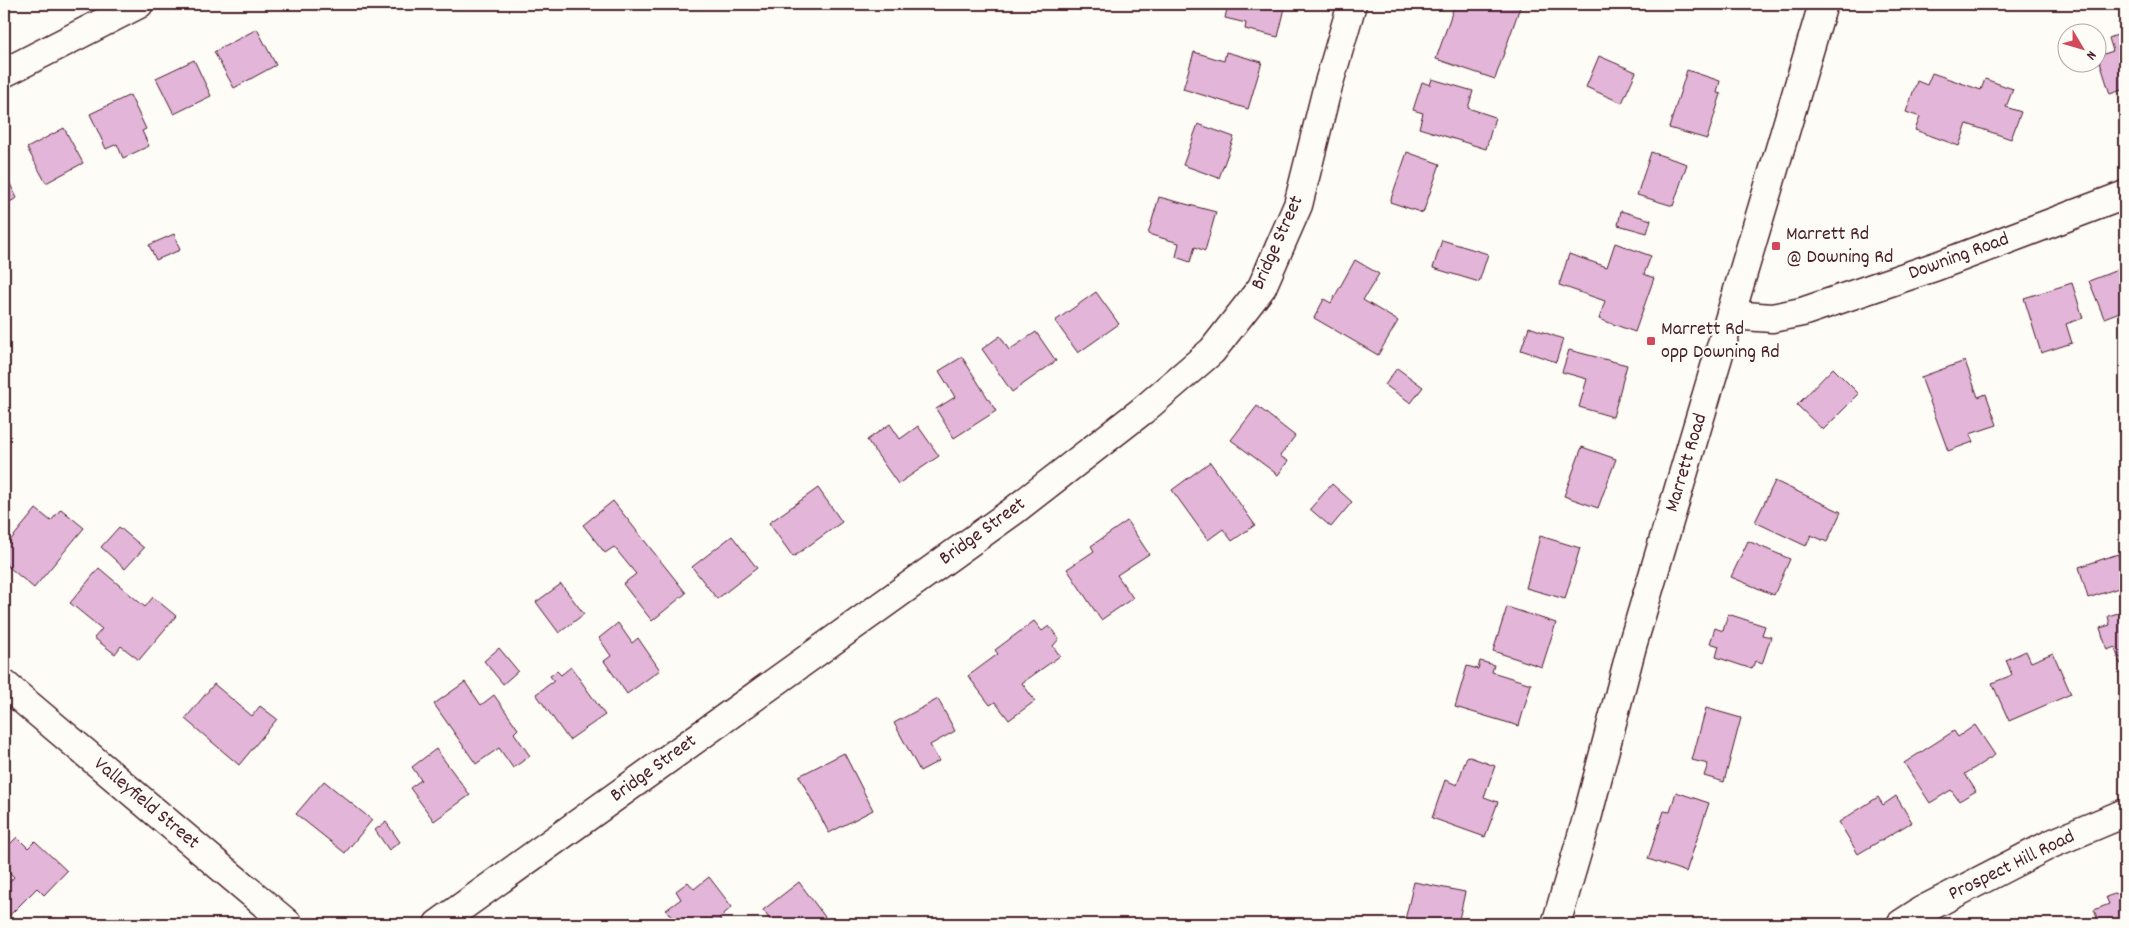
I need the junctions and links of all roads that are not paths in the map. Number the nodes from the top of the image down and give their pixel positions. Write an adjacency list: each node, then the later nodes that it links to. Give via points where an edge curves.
1 (139, 4): 4 (street)
2 (1352, 4): 10 (street, Bridge Street, via 1298,206 1262,287 1212,351 1142,411 1012,512)
3 (1823, 4): 6 (street, Marrett Road)
4 (4, 73)
5 (2125, 195): 6 (street, Downing Road, via 1937,266 1802,312 1772,318)
6 (1731, 315): 11 (street, Marrett Road, via 1632,646)
7 (4, 684): 9 (street, Valleyfield Street)
8 (2125, 813): 12 (street, Prospect Hill Road, via 2051,844)
9 (288, 924)
10 (438, 924)
11 (1556, 924)
12 (1901, 924)

